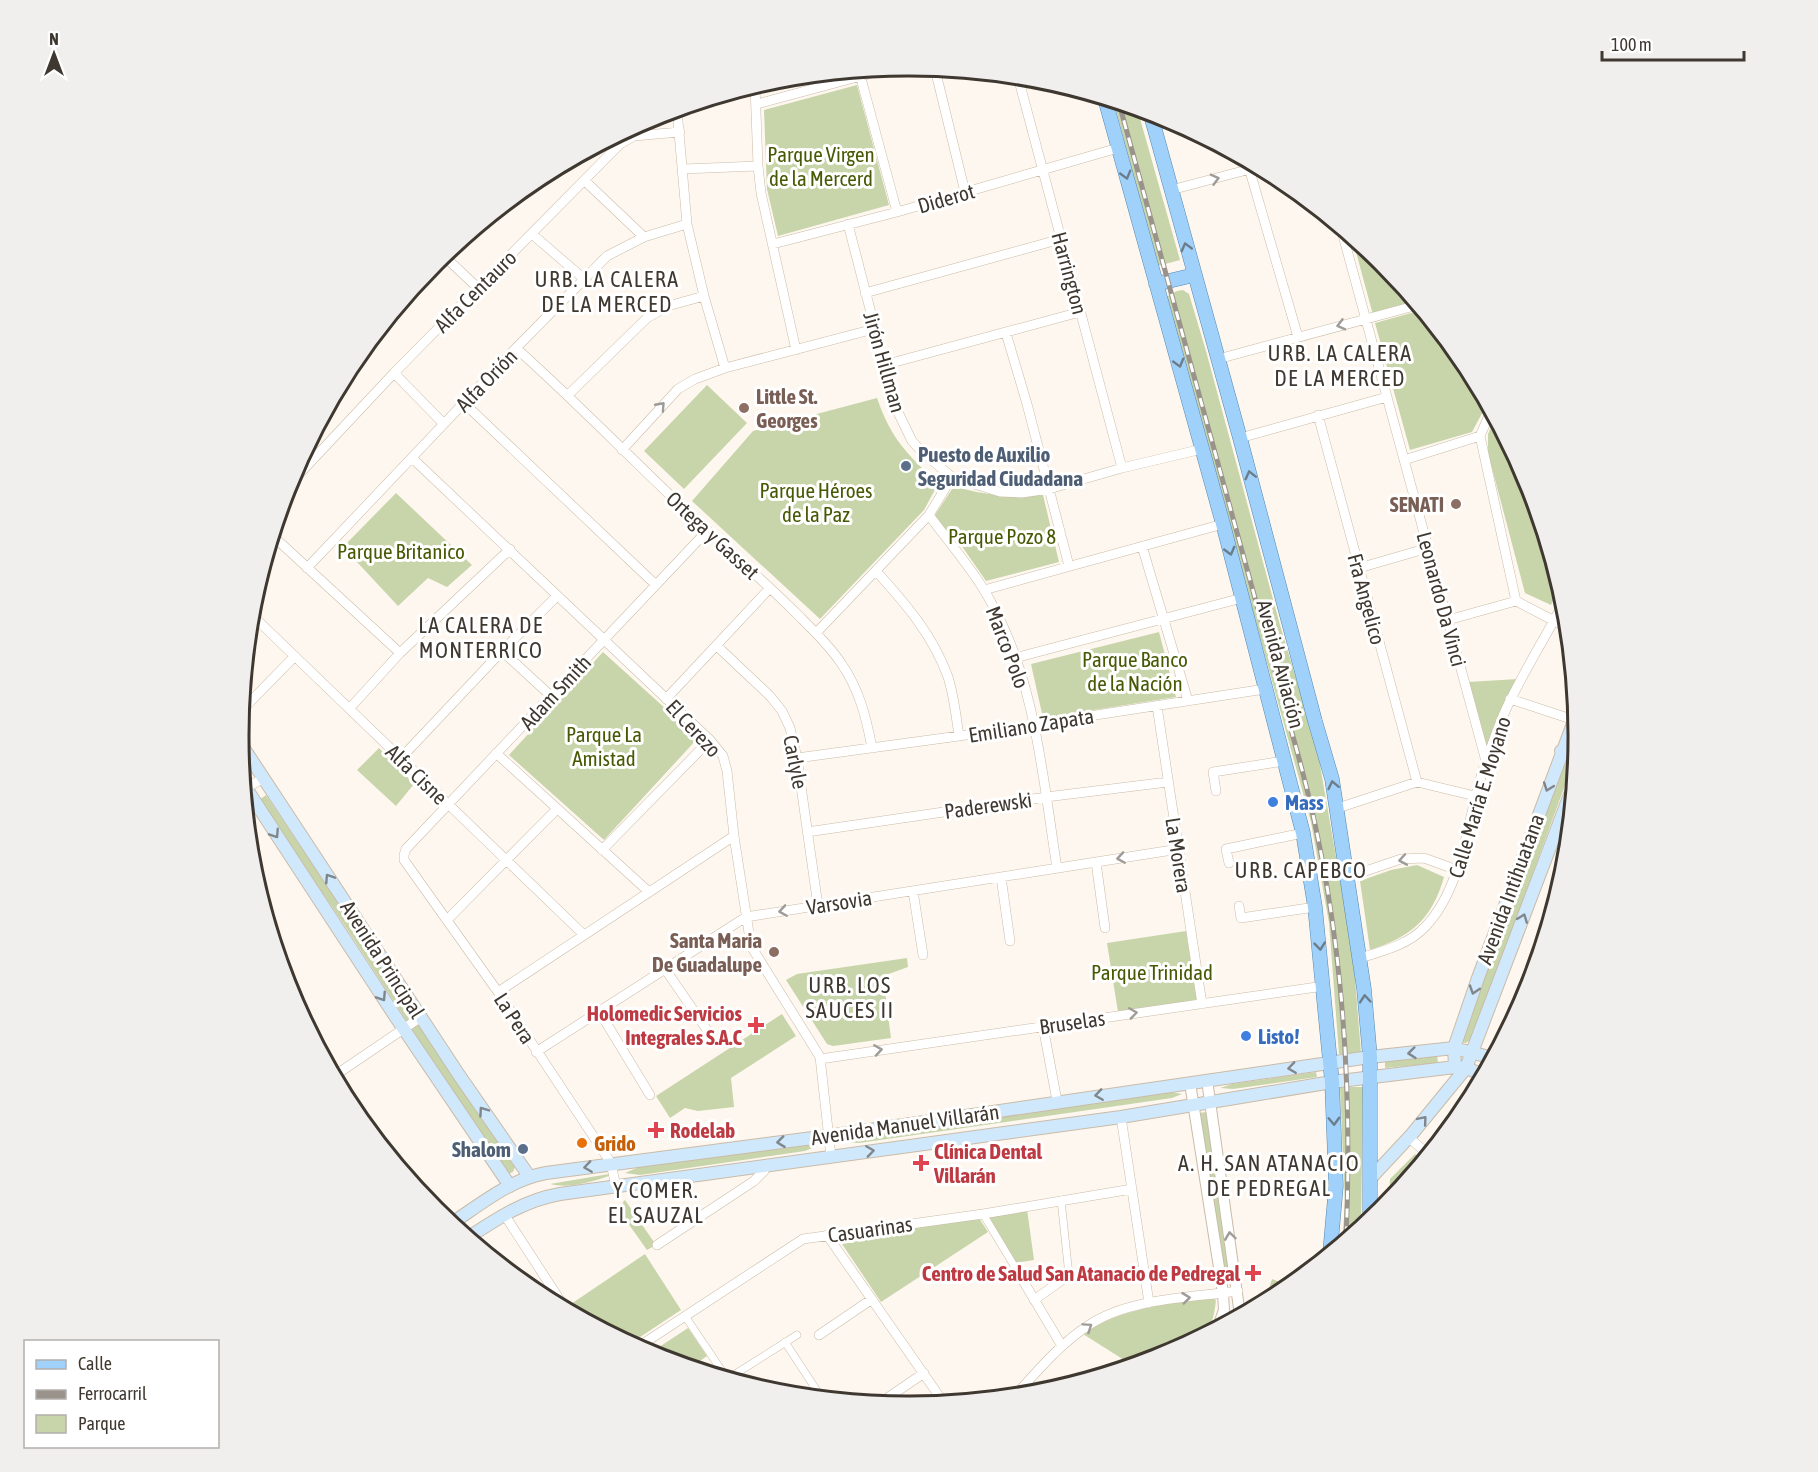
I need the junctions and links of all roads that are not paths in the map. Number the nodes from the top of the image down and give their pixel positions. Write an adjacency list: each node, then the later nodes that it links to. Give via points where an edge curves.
1 (937, 77): 21 (street)
2 (860, 79): 22 (street)
3 (836, 81): 6 (street)
4 (1020, 86): 17 (street, Harrington)
5 (756, 95): 6 (street)
6 (757, 104): 14 (street)
7 (1107, 107): 13 (main road, Avenida Aviación)
8 (678, 119): 10 (street)
9 (1153, 124): 20 (main road, Avenida Aviación)
10 (680, 132): 11 (street, Alfa Centauro); 16 (street)
11 (636, 136)
12 (623, 142): 19 (street, Alfa Centauro)
13 (1118, 148): 17 (street, Diderot); 33 (main road, Avenida Aviación, one-way to 33)
14 (758, 166): 16 (street); 29 (street)
15 (1243, 168): 20 (street, one-way to 15)
16 (683, 169): 23 (street)
17 (1043, 170): 21 (street, Diderot); 27 (street, Harrington)
18 (1254, 174): 42 (street)
19 (585, 181): 25 (street, Alfa Centauro); 26 (street)
20 (1171, 190): 31 (main road, Avenida Aviación, one-way to 20)
21 (965, 192): 22 (street, Diderot)
22 (897, 212): 24 (street, Diderot)
23 (687, 224): 26 (street, Alfa Orión); 36 (street)
24 (848, 224): 29 (street, Diderot); 35 (street, Jirón Hillman)
25 (532, 234): 32 (street); 34 (street, Alfa Centauro)
26 (644, 237): 32 (street, Alfa Orión, via 608,256)
27 (1061, 239): 35 (street); 38 (street, Harrington)
28 (1344, 240): 39 (street, Leonardo Da Vinci)
29 (772, 244): 44 (street)
30 (451, 262): 34 (street)
31 (1194, 274): 33 (main road); 45 (main road, Avenida Aviación)
32 (583, 278): 43 (street, Alfa Orión)
33 (1156, 284): 57 (main road, Avenida Aviación, one-way to 57)
34 (478, 288): 48 (street, Alfa Centauro)
35 (865, 293): 40 (street, Jirón Hillman)
36 (704, 296): 47 (street); 49 (street, via 668,306 647,318)
37 (1410, 307): 39 (street)
38 (1080, 312): 41 (street); 62 (street, Harrington)
39 (1366, 318): 42 (street, one-way to 42); 50 (street, Leonardo Da Vinci)
40 (874, 329): 44 (street); 46 (street, Jirón Hillman)
41 (1006, 333): 46 (street); 64 (street)
42 (1298, 337): 45 (street)
43 (516, 348): 49 (street, Ortega y Gasset); 51 (street, Alfa Orión)
44 (796, 350): 47 (street)
45 (1218, 358): 56 (main road, Avenida Aviación)
46 (884, 365): 63 (street, Jirón Hillman, via 895,406 912,441)
47 (724, 368): 58 (street, one-way to 47, via 678,388)
48 (394, 373): 54 (street); 59 (street, Alfa Centauro)
49 (568, 395): 58 (street, Ortega y Gasset)
50 (1387, 397): 52 (street); 61 (street, Leonardo Da Vinci)
51 (465, 403): 54 (street, Alfa Orión); 76 (street)
52 (1318, 415): 56 (street); 74 (street, Fra Angelico)
53 (1487, 420): 55 (street)
54 (443, 423): 60 (street, Alfa Orión)
55 (1480, 436): 61 (street); 81 (street)
56 (1240, 438): 126 (main road, Avenida Aviación, one-way to 56)
57 (1202, 449): 62 (street, Jirón Hillman); 66 (main road, Avenida Aviación)
58 (622, 450): 67 (street, Ortega y Gasset)
59 (315, 451)
60 (412, 458): 71 (street, El Cerezo); 73 (street, Alfa Orión)
61 (1404, 460): 70 (street, Leonardo Da Vinci)
62 (1122, 468): 64 (street, Jirón Hillman)
63 (952, 477): 64 (street, Jirón Hillman, via 1000,492); 65 (street)
64 (1049, 489): 72 (street)
65 (929, 515): 75 (street); 78 (street, Marco Polo)
66 (1222, 524): 69 (street); 80 (main road, Avenida Aviación, one-way to 80)
67 (707, 531): 76 (street, Adam Smith); 77 (street, Ortega y Gasset)
68 (279, 542): 73 (street)
69 (1142, 546): 72 (street); 83 (street)
70 (1428, 548): 74 (street); 84 (street, Leonardo Da Vinci)
71 (510, 549): 79 (street, El Cerezo); 92 (street)
72 (1069, 566): 78 (street)
73 (307, 568): 92 (street)
74 (1359, 568): 119 (street, Fra Angelico)
75 (876, 571): 88 (street); 106 (street, via 930,638 947,676)
76 (656, 585): 89 (street, Adam Smith)
77 (770, 588): 88 (street, Ortega y Gasset); 90 (street)
78 (984, 590): 94 (street, Marco Polo)
79 (557, 596): 89 (street, El Cerezo); 91 (street)
80 (1242, 598): 83 (street); 95 (main road, Avenida Aviación)
81 (1516, 601): 84 (street); 85 (street)
82 (1557, 615): 85 (street, Calle María E. Moyano)
83 (1164, 617): 94 (street); 99 (street)
84 (1448, 620): 116 (street, Leonardo Da Vinci)
85 (1555, 620): 87 (street); 98 (street, Calle María E. Moyano)
86 (260, 622): 93 (street, Alfa Cisne)
87 (1558, 622)
88 (816, 633): 108 (street, Ortega y Gasset, via 851,679 866,714)
89 (604, 640): 96 (street, Adam Smith); 97 (street, El Cerezo)
90 (717, 646): 97 (street); 114 (street, Carlyle, via 782,711)
91 (502, 651): 96 (street); 113 (street)
92 (400, 653): 102 (street)
93 (295, 656): 100 (street); 102 (street, Alfa Cisne)
94 (1016, 658): 104 (street, Marco Polo)
95 (1265, 689): 99 (street, Emiliano Zapata); 115 (main road, Avenida Aviación)
96 (551, 696): 110 (street, Adam Smith)
97 (666, 699): 107 (street, El Cerezo)
98 (1510, 699): 103 (street); 116 (street, Calle María E. Moyano)
99 (1188, 701): 101 (street, Emiliano Zapata)
100 (251, 702)
101 (1157, 706): 104 (street, Emiliano Zapata); 118 (street, La Morera)
102 (350, 708): 113 (street, Alfa Cisne)
103 (1567, 714)
104 (1034, 724): 106 (street, Emiliano Zapata); 123 (street, Marco Polo)
105 (1568, 734): 109 (main road, Avenida Intihuatana)
106 (959, 736): 108 (street, Emiliano Zapata)
107 (710, 740): 131 (street, El Cerezo, via 723,756 727,771); 133 (street)
108 (872, 748): 114 (street, Emiliano Zapata)
109 (1561, 751): 111 (main road); 163 (main road, Avenida Intihuatana, one-way to 163)
110 (496, 753): 125 (street, Adam Smith); 127 (street)
111 (1568, 753)
112 (250, 756): 117 (main road, Avenida Principal)
113 (401, 758): 125 (street, Alfa Cisne)
114 (797, 758): 129 (street, Carlyle)
115 (1284, 761): 121 (street, via 1213,772); 130 (main road, Avenida Aviación)
116 (1486, 761): 122 (street, Calle María E. Moyano)
117 (264, 778): 120 (street); 159 (main road, Avenida Principal, one-way to 117)
118 (1168, 782): 123 (street, Paderewski); 132 (street, La Morera)
119 (1417, 782): 122 (street); 126 (street)
120 (251, 784)
121 (1216, 791)
122 (1475, 796): 139 (street, Calle María E. Moyano)
123 (1046, 797): 129 (street, Paderewski); 138 (street, Marco Polo)
124 (253, 799): 161 (main road, Avenida Principal, one-way to 161)
125 (448, 805): 134 (street, Adam Smith); 135 (street, Alfa Cisne)
126 (1338, 808): 141 (main road, Avenida Aviación)
127 (557, 809): 133 (street); 135 (street)
128 (1563, 818): 165 (main road, Avenida Intihuatana, one-way to 128)
129 (807, 832): 144 (street, Carlyle)
130 (1303, 833): 137 (street, via 1226,849); 146 (main road, Avenida Aviación)
131 (734, 836): 142 (street); 147 (street, El Cerezo)
132 (1179, 849): 136 (street, Varsovia, one-way to 136); 157 (street, La Morera)
133 (602, 850): 142 (street)
134 (404, 855): 148 (street, La Pera)
135 (506, 860): 148 (street); 150 (street, Alfa Cisne)
136 (1095, 862): 138 (street, Varsovia); 149 (street)
137 (1229, 863)
138 (1057, 868): 140 (street, Varsovia)
139 (1457, 870): 141 (street, one-way to 141, via 1424,858 1401,859); 153 (street, Calle María E. Moyano, via 1426,927 1396,946)
140 (1002, 877): 143 (street, Varsovia); 151 (street)
141 (1348, 877): 153 (main road, Avenida Aviación)
142 (648, 891): 150 (street)
143 (913, 891): 144 (street, Varsovia); 152 (street)
144 (818, 906): 147 (street, Varsovia, one-way to 147)
145 (1239, 906): 146 (street, via 1241,918)
146 (1316, 907): 155 (main road, Avenida Aviación, one-way to 155)
147 (746, 917): 154 (street, Varsovia); 168 (street, El Cerezo, via 751,946)
148 (447, 920): 156 (street, La Pera)
149 (1105, 928)
150 (583, 934): 156 (street)
151 (1010, 941)
152 (922, 955)
153 (1360, 958): 167 (main road, Avenida Aviación, one-way to 153)
154 (665, 969): 158 (street, Varsovia); 162 (street)
155 (1324, 986): 157 (street, Bruselas); 169 (main road, Avenida Aviación)
156 (498, 992): 164 (street, La Pera)
157 (1202, 1004): 160 (street, Bruselas, one-way to 157)
158 (599, 1011): 164 (street, Varsovia); 177 (street)
159 (421, 1017): 161 (street); 186 (main road, Avenida Principal, one-way to 159)
160 (1043, 1026): 168 (street, Bruselas, one-way to 160); 178 (street)
161 (404, 1030): 171 (street); 191 (main road, Avenida Principal)
162 (707, 1030)
163 (1454, 1048): 165 (main road, Avenida Manuel Villarán); 167 (main road, Avenida Manuel Villarán, one-way to 167); 170 (main road, Avenida Intihuatana)
164 (536, 1052): 187 (street, La Pera)
165 (1473, 1052): 166 (main road, Avenida Manuel Villarán); 170 (main road, Avenida Intihuatana)
166 (1485, 1056)
167 (1370, 1057): 169 (main road, Avenida Manuel Villarán); 173 (main road, Avenida Aviación)
168 (820, 1059): 182 (street, El Cerezo)
169 (1331, 1063): 174 (main road, Avenida Manuel Villarán, one-way to 174); 175 (main road, Avenida Aviación)
170 (1460, 1067): 172 (main road); 173 (main road, Avenida Manuel Villarán); 183 (main road, Avenida Intihuatana, one-way to 170)
171 (341, 1071)
172 (1476, 1072)
173 (1371, 1077): 175 (main road, Avenida Manuel Villarán); 190 (main road, Avenida Aviación)
174 (1207, 1080): 176 (main road, Avenida Manuel Villarán); 179 (street)
175 (1332, 1082): 179 (main road, Avenida Manuel Villarán); 201 (main road, Avenida Aviación, one-way to 201, via 1336,1186)
176 (1190, 1083): 178 (main road, Avenida Manuel Villarán, one-way to 178); 180 (street)
177 (650, 1095)
178 (1057, 1101): 182 (main road, Avenida Manuel Villarán)
179 (1210, 1103): 180 (main road, Avenida Manuel Villarán); 207 (street, one-way to 179)
180 (1193, 1106): 181 (main road, Avenida Manuel Villarán); 208 (street)
181 (1121, 1117): 185 (main road, Avenida Manuel Villarán, one-way to 181); 193 (street)
182 (828, 1136): 185 (street, El Cerezo); 187 (main road, Avenida Manuel Villarán, one-way to 187)
183 (1408, 1137): 184 (street); 190 (main road, Avenida Intihuatana)
184 (1422, 1149)
185 (831, 1156): 188 (main road, Avenida Manuel Villarán)
186 (519, 1162): 189 (main road, Avenida Principal); 191 (main road)
187 (611, 1163): 189 (main road, Avenida Manuel Villarán, one-way to 189); 192 (street, La Pera)
188 (765, 1166): 192 (main road, Avenida Manuel Villarán); 202 (street, via 754,1181)
189 (529, 1176): 191 (main road, Avenida Manuel Villarán)
190 (1370, 1179): 195 (main road, Avenida Aviación)
191 (507, 1180): 198 (main road, Avenida Manuel Villarán)
192 (616, 1187): 196 (main road, Avenida Manuel Villarán, via 548,1196)
193 (1132, 1189): 194 (street, Casuarinas); 211 (street)
194 (1061, 1200): 197 (street, Casuarinas); 204 (street)
195 (1370, 1207)
196 (504, 1214): 199 (main road, Avenida Manuel Villarán); 205 (street)
197 (983, 1214): 200 (street, Casuarinas); 203 (street)
198 (459, 1218)
199 (475, 1233)
200 (827, 1235): 209 (street); 213 (street, Casuarinas, via 803,1239)
201 (1331, 1242)
202 (657, 1245)
203 (1019, 1274): 210 (street)
204 (1069, 1275): 210 (street)
205 (551, 1287): 206 (street)
206 (553, 1291)
207 (1238, 1291): 208 (street); 212 (street)
208 (1223, 1293): 211 (street, one-way to 208); 214 (street)
209 (872, 1299): 216 (street); 222 (street)
210 (1034, 1300): 219 (street)
211 (1149, 1303): 219 (street, one-way to 211, via 1090,1324 1117,1311)
212 (1239, 1307)
213 (685, 1316): 217 (street, Casuarinas); 220 (street)
214 (1222, 1316)
215 (797, 1335): 218 (street)
216 (819, 1335)
217 (648, 1341)
218 (785, 1342): 221 (street); 224 (street)
219 (1062, 1346): 223 (street)
220 (720, 1368)
221 (736, 1372)
222 (924, 1373): 225 (street); 226 (street)
223 (1025, 1385)
224 (816, 1389)
225 (891, 1395)
226 (939, 1395)

